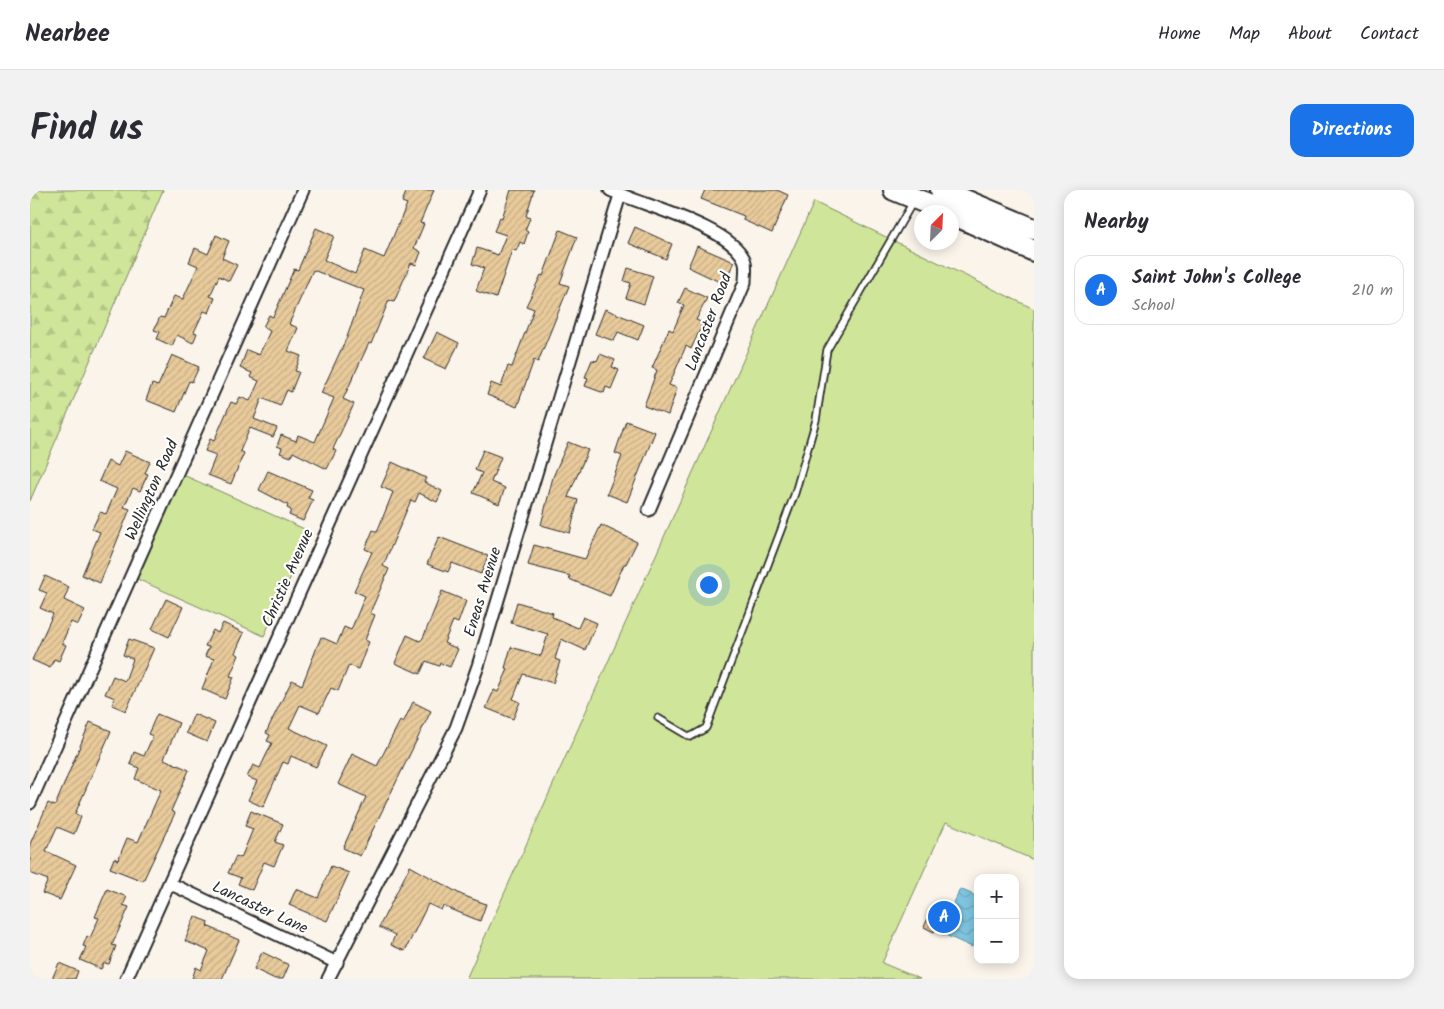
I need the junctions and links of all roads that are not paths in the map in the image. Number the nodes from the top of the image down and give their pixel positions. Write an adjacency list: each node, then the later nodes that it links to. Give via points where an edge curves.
1 (303, 190): 13 (street, Wellington Road)
2 (480, 190): 14 (street, Christie Avenue)
3 (894, 190): 6 (highway)
4 (941, 190): 9 (highway)
5 (615, 192): 11 (street, Lancaster Road, via 718,233 735,245 746,261 745,282); 15 (street, Eneas Avenue, via 478,666 456,728)
6 (915, 199): 7 (highway); 12 (lane, via 827,350 816,420 794,493 706,728 690,737)
7 (930, 205)
8 (959, 217): 10 (highway)
9 (1034, 229)
10 (1034, 251)
11 (649, 510)
12 (658, 718)
13 (30, 803)
14 (168, 883): 15 (street, Lancaster Lane); 16 (street, Christie Avenue)
15 (337, 963): 17 (street, Eneas Avenue)
16 (126, 979)
17 (328, 979)

